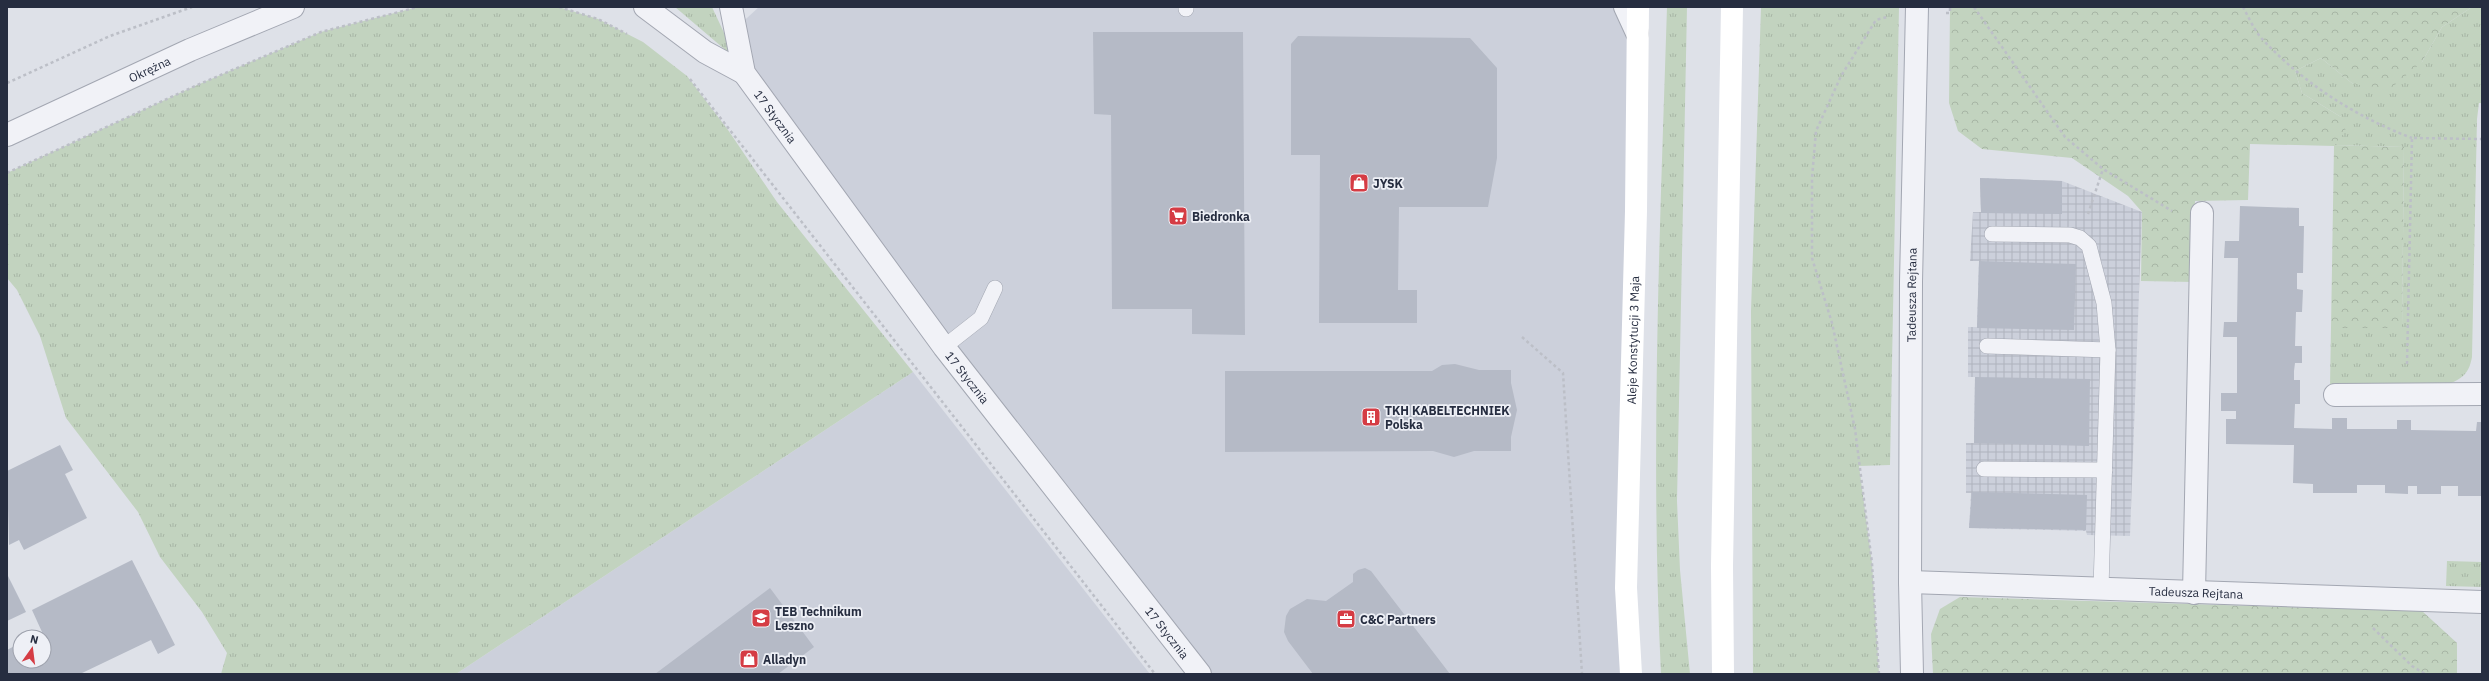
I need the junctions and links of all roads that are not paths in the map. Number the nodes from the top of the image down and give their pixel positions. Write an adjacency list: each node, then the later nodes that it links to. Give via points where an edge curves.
1 (293, 7): 10 (street, Okrężna, via 190,50)
2 (645, 7): 9 (street, 17 Stycznia, via 705,52)
3 (731, 7): 9 (street, 17 Stycznia)
4 (1625, 7): 8 (street)
5 (1638, 7): 8 (main road, Aleje Konstytucji 3 Maja)
6 (1732, 7): 27 (main road, via 1722,550)
7 (1917, 10): 21 (street, Tadeusza Rejtana, via 1911,282)
8 (1637, 33): 26 (main road, Aleje Konstytucji 3 Maja, via 1636,211 1627,477 1626,588)
9 (744, 73): 15 (street, 17 Stycznia)
10 (7, 135)
11 (2202, 213): 23 (street)
12 (1992, 234): 16 (lane, via 2070,235 2080,238 2089,246 2104,303)
13 (995, 288): 15 (lane, via 982,318)
14 (1987, 346): 16 (lane)
15 (944, 348): 25 (street, 17 Stycznia)
16 (2108, 350): 20 (lane)
17 (2482, 394): 18 (street)
18 (2335, 395)
19 (1984, 469): 20 (lane)
20 (2105, 470): 22 (lane)
21 (1910, 582): 22 (street, Tadeusza Rejtana); 28 (street, Tadeusza Rejtana)
22 (2101, 589): 23 (street, Tadeusza Rejtana)
23 (2194, 593): 24 (street, Tadeusza Rejtana)
24 (2482, 602)
25 (1192, 671)
26 (1631, 674)
27 (1723, 674)
28 (1912, 674)

